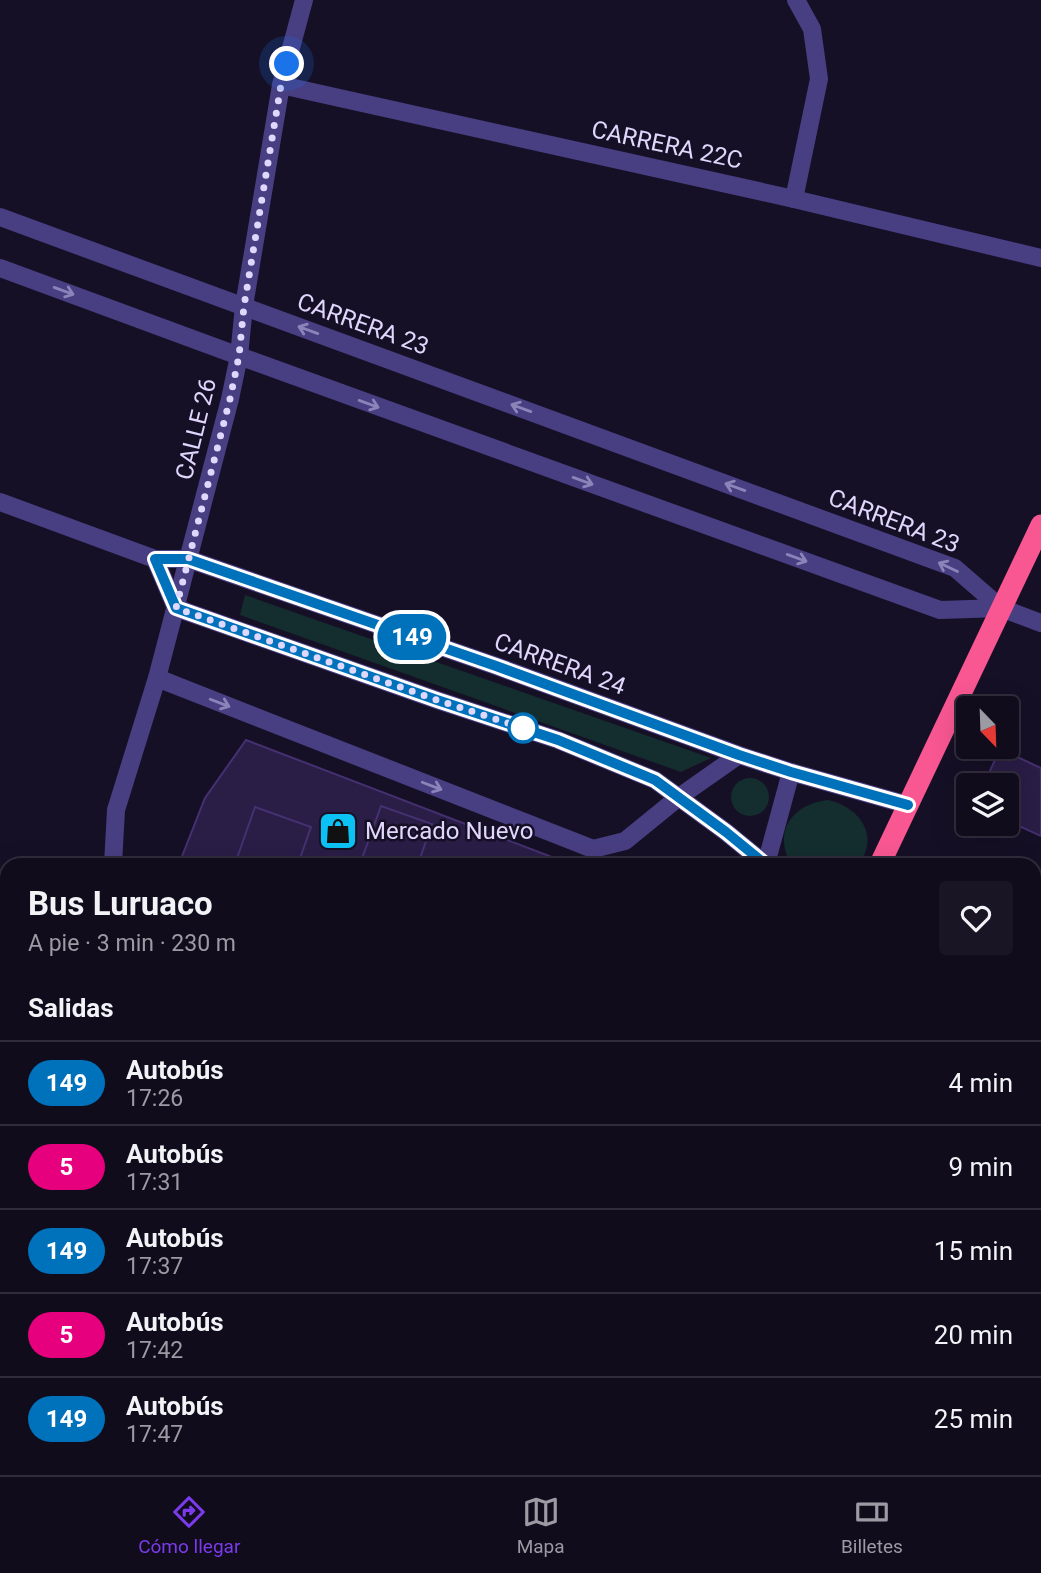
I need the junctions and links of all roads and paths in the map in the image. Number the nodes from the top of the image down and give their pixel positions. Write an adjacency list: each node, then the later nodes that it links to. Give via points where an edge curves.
1 (304, 0): 3 (street, CALLE 26)
2 (796, 0): 4 (street, via 812,29 819,79)
3 (281, 85): 4 (street, CARRERA 22C); 8 (street, CALLE 26)
4 (794, 199): 6 (street, CARRERA 22C)
5 (0, 217): 8 (street, CARRERA 23)
6 (1041, 258)
7 (0, 268): 9 (street, one-way to 9)
8 (244, 306): 9 (street, CALLE 26); 15 (street, CARRERA 23, one-way to 8, via 955,568)
9 (239, 356): 13 (street, CALLE 26); 15 (street, one-way to 15, via 940,610)
10 (0, 502): 12 (street, CARRERA 24)
11 (1041, 525): 15 (highway)
12 (155, 559): 13 (street, CARRERA 24); 14 (street)
13 (188, 559): 14 (street, CALLE 26); 18 (street, CARRERA 24)
14 (176, 608): 17 (street, CALLE 26); 20 (street, via 558,740 655,780)
15 (1001, 608): 16 (street); 21 (highway)
16 (1041, 623)
17 (157, 678): 20 (street, one-way to 20, via 593,849 625,841); 22 (street, CALLE 26, via 116,810)
18 (739, 755): 19 (street, CARRERA 24); 20 (street)
19 (791, 772): 21 (street, CARRERA 24); 24 (street)
20 (679, 797): 23 (street)
21 (908, 805): 25 (highway)
22 (113, 858)
23 (758, 858)
24 (768, 858)
25 (883, 858)

